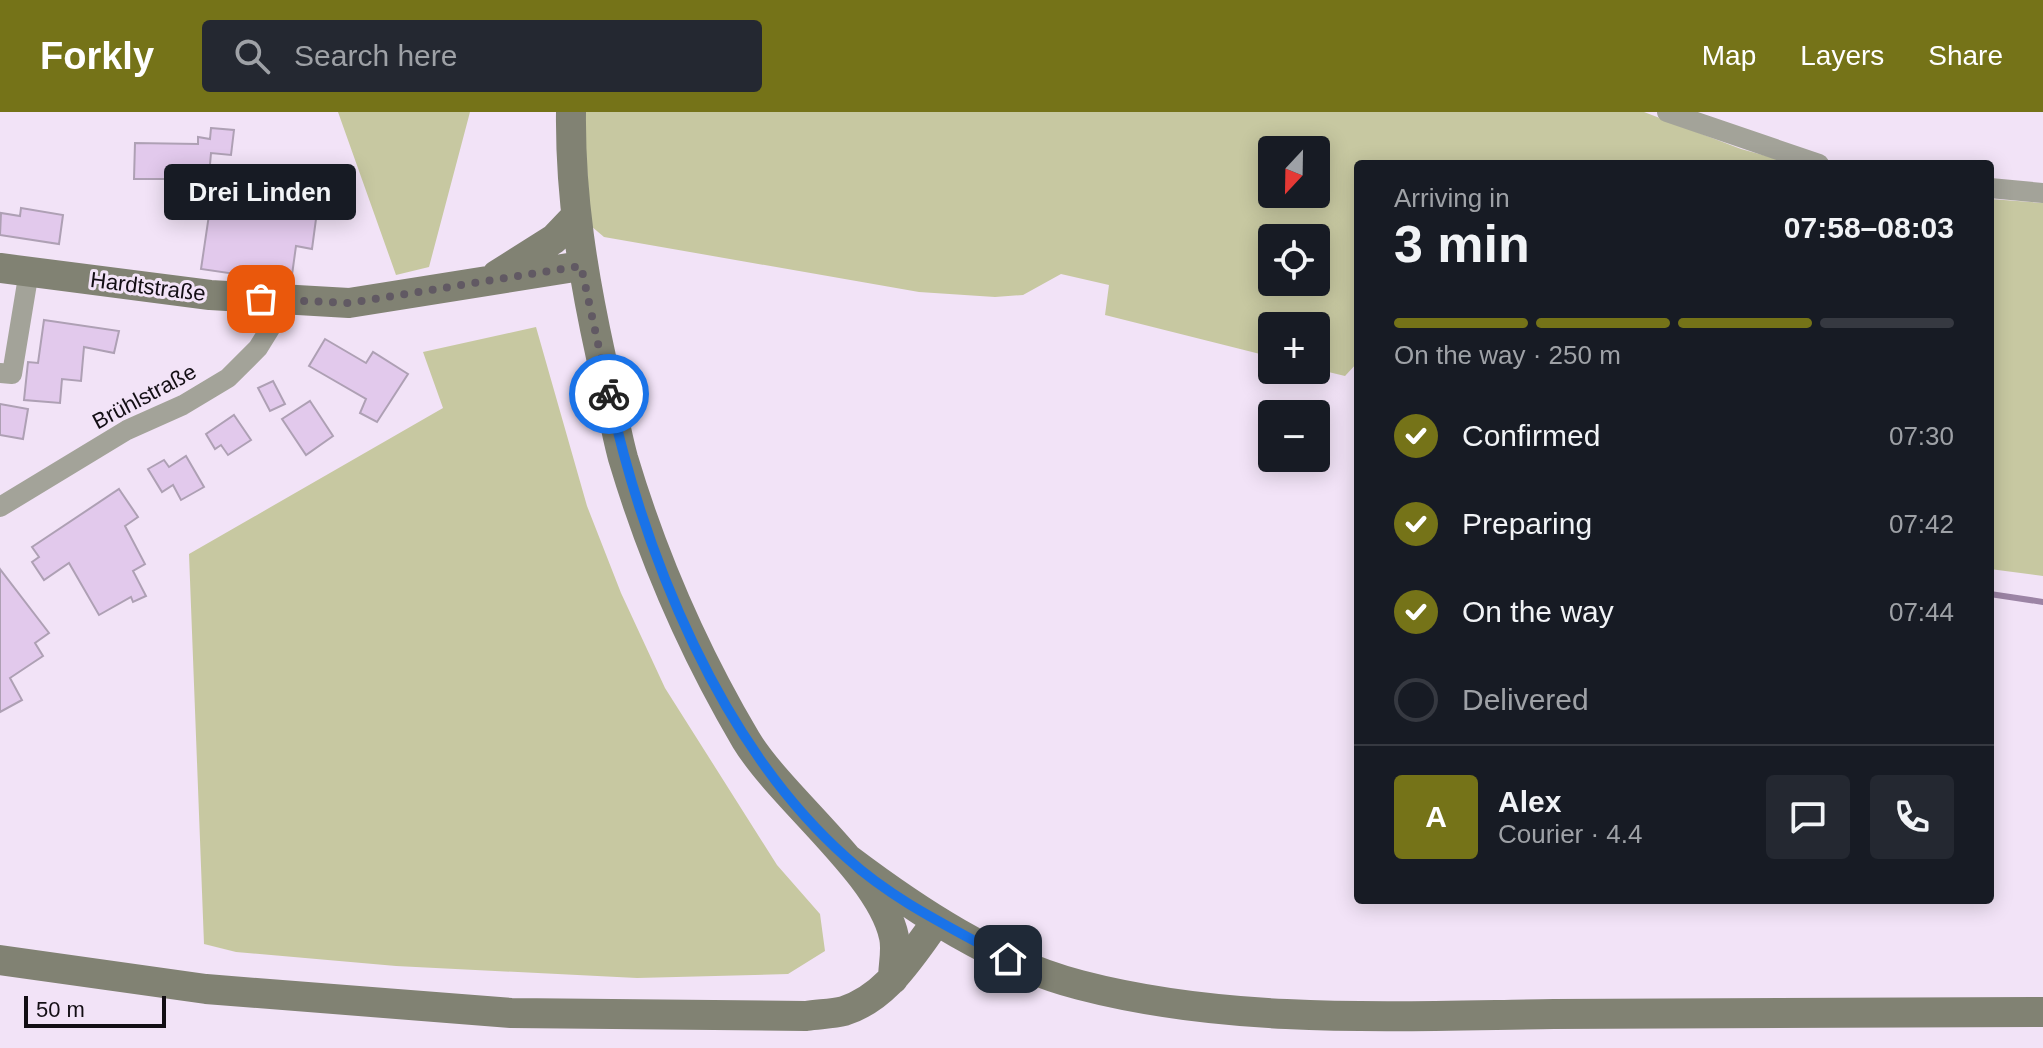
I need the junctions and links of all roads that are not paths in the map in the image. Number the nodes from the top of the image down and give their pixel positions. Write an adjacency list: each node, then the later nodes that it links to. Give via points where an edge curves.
1 (571, 112): 6 (main road)
2 (1667, 112): 3 (street)
3 (1807, 160)
4 (1994, 188): 5 (street)
5 (2043, 193)
6 (575, 217): 7 (main road); 9 (main road, via 554,239)
7 (581, 266): 9 (main road, Hardtstraße); 13 (main road, via 623,457 662,568 698,649 748,742 795,804)
8 (14, 270): 10 (main road, Hardtstraße); 11 (street, via 12,374)
9 (489, 281): 10 (main road, Hardtstraße, via 349,303)
10 (287, 301): 12 (street, Brühlstraße, via 258,348 228,378 127,430)
11 (0, 373)
12 (0, 507)
13 (848, 859): 14 (main road); 16 (main road, via 881,905 894,938)
14 (937, 921): 16 (main road); 17 (main road, via 1008,959 1079,985 1184,1005 1263,1012)
15 (0, 960): 16 (main road, via 267,995 511,1013 806,1016 843,1011 872,998)
16 (893, 979)
17 (2043, 1012)

